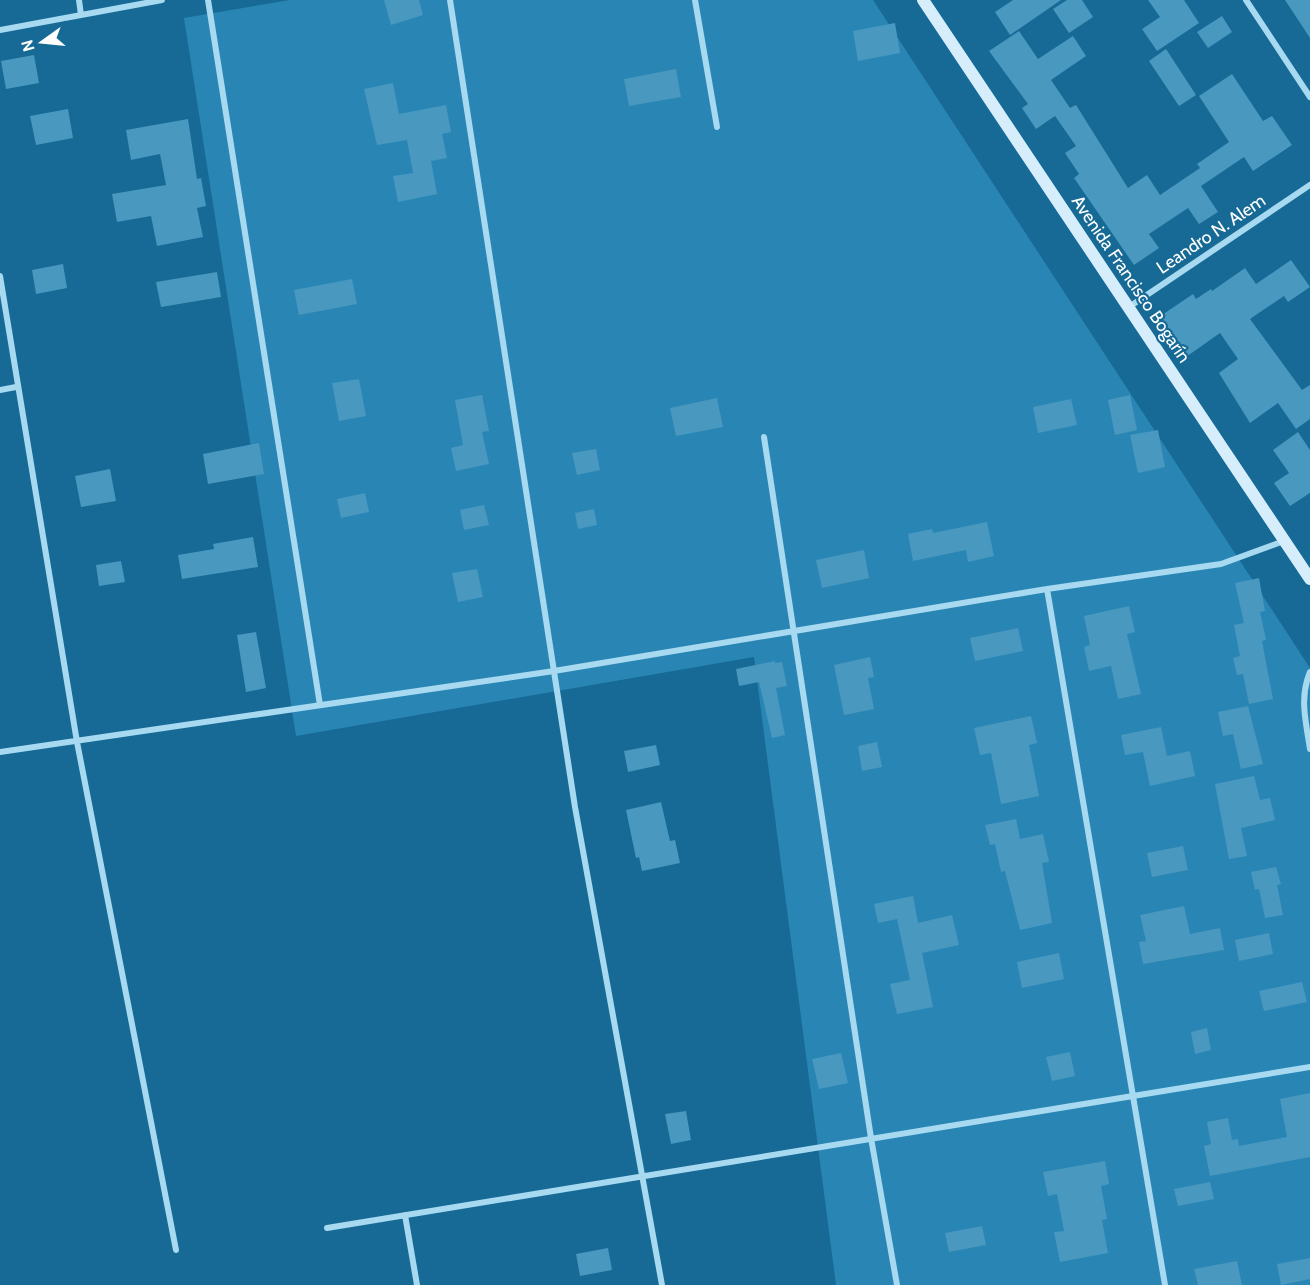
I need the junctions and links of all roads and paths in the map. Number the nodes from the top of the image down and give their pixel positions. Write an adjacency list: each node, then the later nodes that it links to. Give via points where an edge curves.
1 (79, 0): 8 (street)
2 (162, 0): 8 (street)
3 (208, 0): 24 (street)
4 (450, 0): 22 (street)
5 (695, 0): 11 (street)
6 (923, 0): 14 (street, Avenida Francisco Bogarín)
7 (1246, 0): 10 (street)
8 (81, 15): 9 (street)
9 (0, 30)
10 (1310, 97)
11 (717, 127)
12 (1310, 185): 14 (street, Leandro N. Alem)
13 (0, 276): 15 (street)
14 (1128, 307): 18 (street, Avenida Francisco Bogarín)
15 (16, 387): 16 (street); 25 (street)
16 (0, 390)
17 (764, 437): 21 (street)
18 (1285, 541): 19 (street, Avenida Francisco Bogarín); 20 (street, via 1221,564)
19 (1310, 579)
20 (1047, 589): 21 (street); 29 (street)
21 (794, 630): 22 (street); 30 (street)
22 (554, 671): 24 (street); 31 (street)
23 (1310, 672): 26 (street, via 1303,705)
24 (320, 705): 25 (street)
25 (77, 742): 27 (street); 34 (street)
26 (1310, 749)
27 (0, 752)
28 (1310, 1067): 29 (street)
29 (1133, 1095): 30 (street); 38 (street)
30 (871, 1138): 31 (street); 37 (street)
31 (641, 1176): 32 (street); 36 (street)
32 (405, 1215): 33 (street); 35 (street)
33 (327, 1228)
34 (176, 1250)
35 (417, 1285)
36 (662, 1285)
37 (897, 1285)
38 (1165, 1285)

